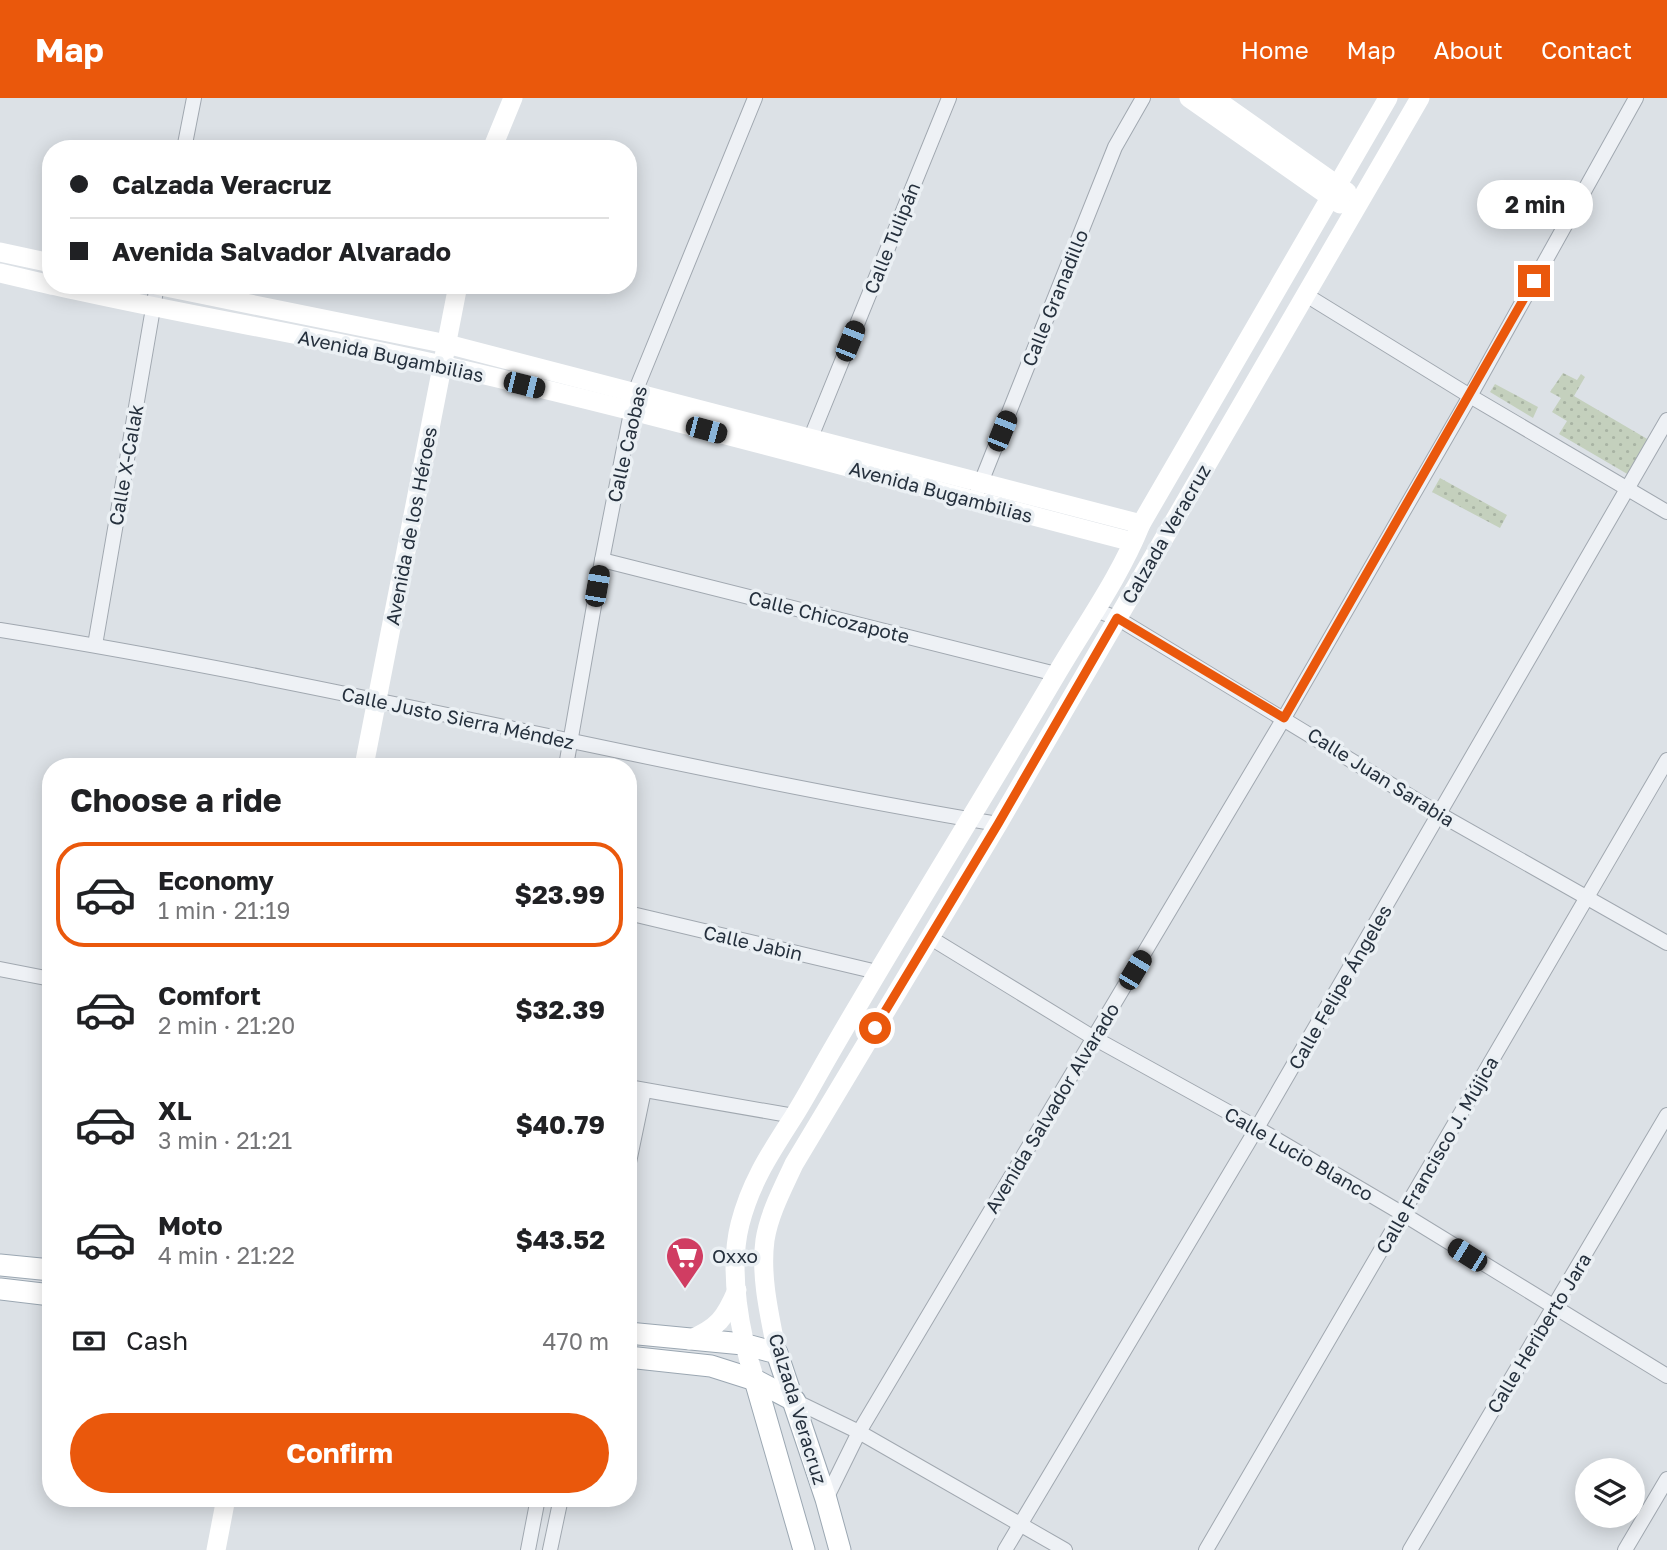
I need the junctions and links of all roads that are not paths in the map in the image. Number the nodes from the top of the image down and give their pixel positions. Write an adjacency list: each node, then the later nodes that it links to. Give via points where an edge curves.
1 (194, 98): 11 (street)
2 (513, 98): 12 (main road)
3 (755, 98): 28 (street, Calle Caobas)
4 (950, 98): 30 (street, Calle Tulipán)
5 (1143, 98): 32 (street, Calle Granadillo, via 1115,146)
6 (1189, 98): 13 (main road)
7 (1214, 98): 13 (main road)
8 (1388, 98): 13 (main road, Calzada Veracruz)
9 (1420, 98): 14 (main road, Calzada Veracruz)
10 (1636, 98): 27 (street, Avenida Salvador Alvarado)
11 (186, 140)
12 (496, 140)
13 (1334, 192): 14 (main road); 34 (main road, Calzada Veracruz)
14 (1356, 207): 23 (main road, Calzada Veracruz)
15 (0, 252): 16 (main road)
16 (42, 261)
17 (0, 274): 18 (main road, Avenida Bugambilias)
18 (42, 283)
19 (91, 294): 24 (main road, Avenida Bugambilias)
20 (155, 294): 24 (street, Calle X-Calak)
21 (201, 294): 25 (main road, Avenida Bugambilias)
22 (456, 294): 25 (main road, Avenida de los Héroes)
23 (1306, 295): 27 (street); 37 (main road, Calzada Veracruz)
24 (152, 308): 26 (main road, Avenida Bugambilias); 39 (street, Calle X-Calak)
25 (447, 344): 26 (main road, Avenida de los Héroes); 28 (main road, Avenida Bugambilias)
26 (443, 365): 28 (main road, Avenida Bugambilias); 41 (main road, Avenida de los Héroes)
27 (1470, 396): 31 (street); 42 (street, Avenida Salvador Alvarado)
28 (634, 401): 30 (main road, Avenida Bugambilias); 35 (street, Calle Caobas)
29 (1667, 420): 31 (street, Calle Felipe Ángeles)
30 (807, 447): 32 (main road, Avenida Bugambilias)
31 (1627, 489): 33 (street); 47 (street, Calle Felipe Ángeles)
32 (977, 492): 34 (main road, Avenida Bugambilias)
33 (1667, 512)
34 (1137, 533): 36 (main road, Calzada Veracruz)
35 (602, 560): 40 (street, Calle Chicozapote); 43 (street, Calle Caobas)
36 (1095, 611): 37 (street, Calle Juan Sarabia); 40 (main road, Calzada Veracruz)
37 (1117, 618): 42 (street, Calle Juan Sarabia); 49 (main road, Calzada Veracruz)
38 (0, 629): 39 (street, Calle Justo Sierra Méndez)
39 (95, 645): 41 (street, Calle Justo Sierra Méndez)
40 (1056, 674): 48 (main road, Calzada Veracruz)
41 (376, 701): 43 (street, Calle Justo Sierra Méndez); 44 (main road, Avenida de los Héroes)
42 (1284, 718): 47 (street, Calle Juan Sarabia); 57 (street, Avenida Salvador Alvarado)
43 (570, 741): 45 (street, Calle Caobas); 48 (street, Calle Justo Sierra Méndez)
44 (365, 758)
45 (567, 758)
46 (1667, 760): 50 (street, Calle Francisco J. Mújica)
47 (1441, 815): 50 (street, Calle Juan Sarabia); 63 (street, Calle Felipe Ángeles)
48 (972, 820): 49 (street, Calle Justo Sierra Méndez); 55 (main road, Calzada Veracruz)
49 (998, 824): 52 (main road, Calzada Veracruz)
50 (1587, 898): 53 (street, Calle Juan Sarabia); 64 (street, Calle Francisco J. Mújica)
51 (637, 915): 55 (street, Calle Jabin)
52 (929, 937): 57 (street, Calle Lucio Blanco); 74 (main road, Calzada Veracruz, via 794,1164 775,1206 765,1240 765,1267)
53 (1667, 943)
54 (0, 969): 56 (street)
55 (877, 972): 61 (main road, Calzada Veracruz)
56 (42, 977)
57 (1094, 1038): 63 (street, Calle Lucio Blanco); 79 (street, Avenida Salvador Alvarado)
58 (637, 1089): 59 (street)
59 (644, 1090): 61 (street); 62 (street)
60 (1667, 1115): 70 (street, Calle Heriberto Jara)
61 (794, 1116): 68 (main road, Calzada Veracruz, via 765,1160 739,1226)
62 (637, 1124)
63 (1257, 1128): 64 (street, Calle Lucio Blanco); 85 (street, Calle Felipe Ángeles)
64 (1403, 1214): 70 (street, Calle Lucio Blanco); 93 (street, Calle Francisco J. Mújica)
65 (0, 1265): 66 (main road)
66 (42, 1269)
67 (0, 1289): 69 (main road)
68 (738, 1290): 72 (main road, via 718,1324); 73 (main road, Calzada Veracruz)
69 (42, 1294)
70 (1554, 1308): 76 (street, Calle Lucio Blanco); 94 (street, Calle Heriberto Jara)
71 (637, 1334): 72 (main road)
72 (689, 1339): 73 (main road)
73 (743, 1344): 74 (main road); 77 (main road, Calzada Veracruz)
74 (777, 1353): 78 (main road, Calzada Veracruz)
75 (637, 1358): 77 (main road, via 711,1366)
76 (1667, 1376)
77 (755, 1380): 78 (main road); 89 (main road, Calzada Veracruz)
78 (795, 1401): 79 (street); 81 (main road, Calzada Veracruz)
79 (859, 1432): 81 (street, Avenida Salvador Alvarado); 85 (street)
80 (1667, 1479): 95 (street)
81 (826, 1499): 90 (main road, Calzada Veracruz)
82 (224, 1507): 86 (main road)
83 (536, 1507): 87 (street)
84 (559, 1507): 88 (street)
85 (1020, 1523): 91 (street, Calle Felipe Ángeles); 92 (street)
86 (216, 1550)
87 (528, 1550)
88 (550, 1550)
89 (804, 1550)
90 (840, 1550)
91 (1005, 1550)
92 (1065, 1550)
93 (1206, 1550)
94 (1410, 1550)
95 (1625, 1550)

